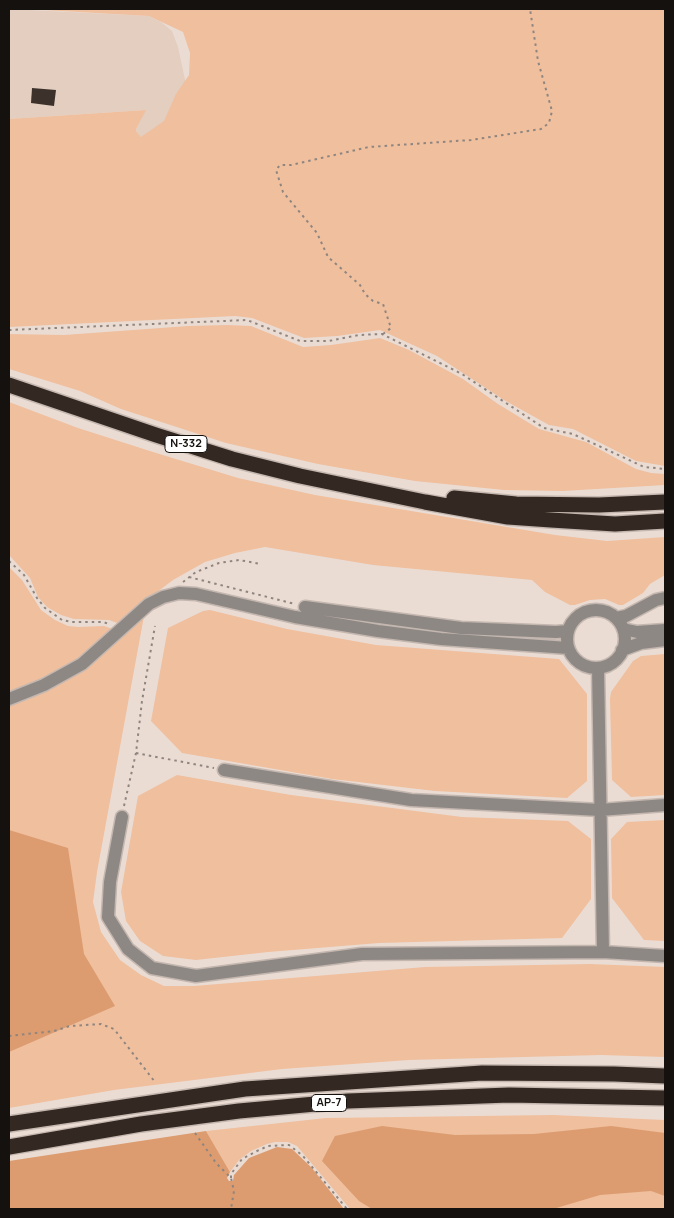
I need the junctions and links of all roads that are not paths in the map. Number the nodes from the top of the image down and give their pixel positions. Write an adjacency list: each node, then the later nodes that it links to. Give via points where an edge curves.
1 (9, 385): 2 (highway, N-332, via 232,458)
2 (368, 490): 3 (highway, N-332, via 516,504); 4 (highway, N-332, via 508,517 616,524)
3 (665, 502)
4 (665, 521)
5 (665, 598): 7 (lane)
6 (305, 607): 10 (lane, via 461,628)
7 (616, 618): 8 (lane); 10 (lane, via 608,612 590,610 574,619)
8 (623, 629): 9 (lane, via 637,632); 13 (lane)
9 (665, 630)
10 (568, 631): 12 (lane)
11 (665, 640): 13 (lane, via 641,643)
12 (568, 648): 14 (lane, via 579,663); 15 (lane, via 378,631 179,593 149,604 82,664 44,685)
13 (622, 650): 14 (lane, via 613,662)
14 (598, 668): 18 (lane)
15 (9, 699)
16 (224, 770): 18 (lane, via 411,800)
17 (665, 805): 18 (lane)
18 (600, 810): 20 (lane)
19 (122, 817): 20 (lane, via 110,882 108,917 128,949 152,968 196,976 362,954)
20 (603, 952): 21 (lane)
21 (665, 956)
22 (665, 1068): 23 (highway, via 632,1067)
23 (614, 1074): 24 (highway, AP-7); 26 (highway, AP-7, via 482,1073 245,1089)
24 (665, 1076)
25 (661, 1100): 27 (highway, AP-7, via 509,1095 348,1101 141,1124)
26 (9, 1124)
27 (9, 1147)

